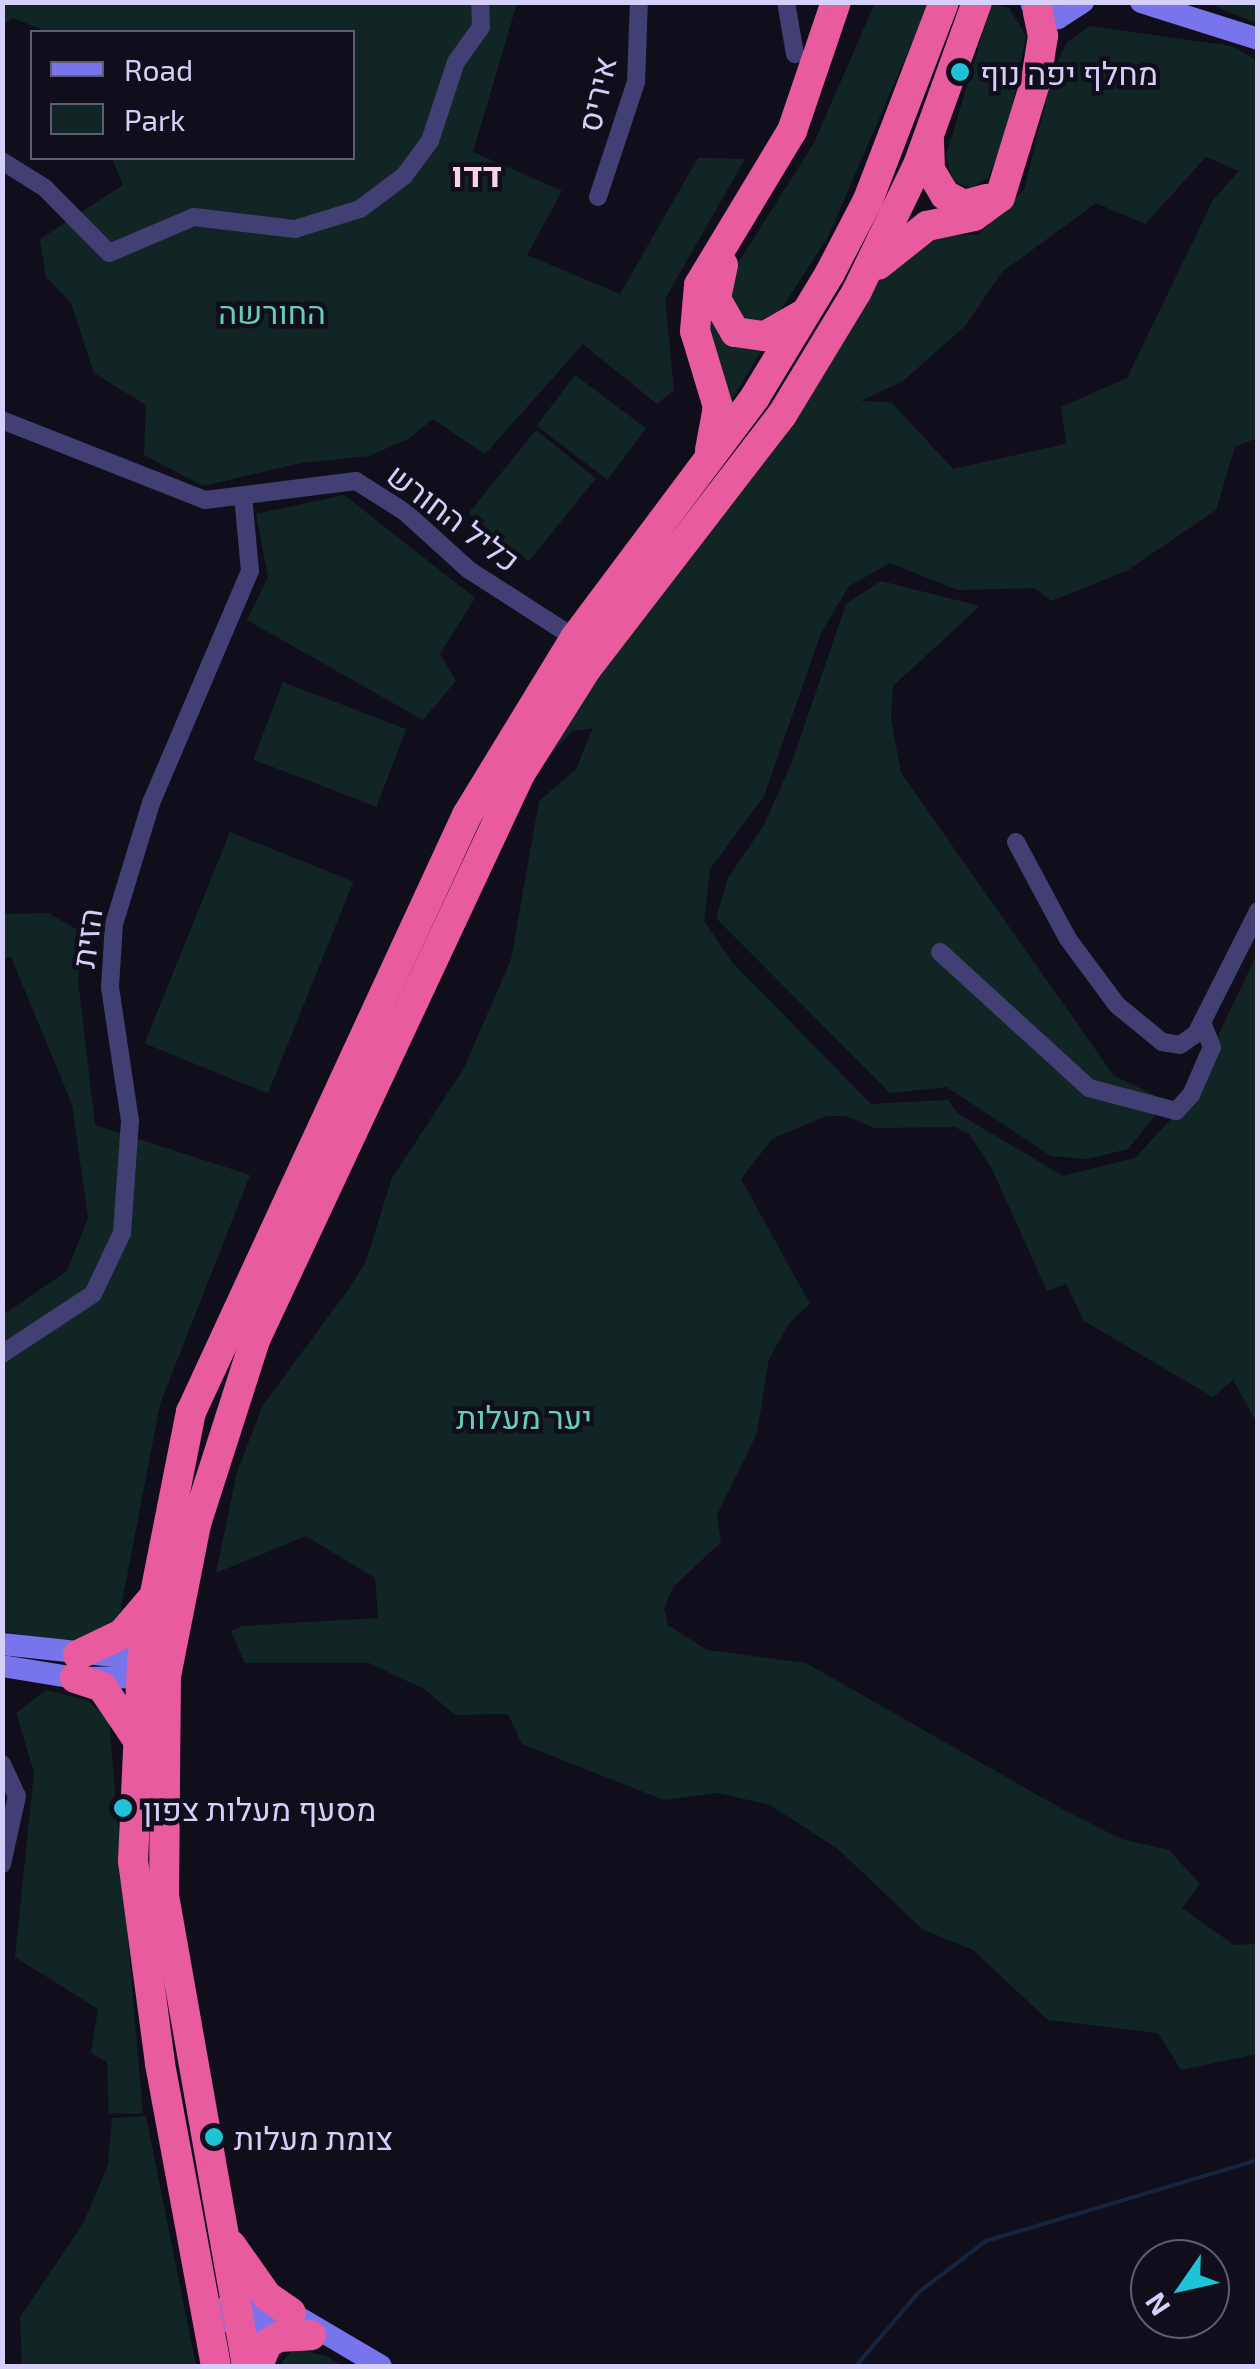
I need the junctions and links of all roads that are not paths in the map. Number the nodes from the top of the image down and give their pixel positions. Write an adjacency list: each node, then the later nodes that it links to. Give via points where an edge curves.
1 (480, 2): 13 (street, via 481,27 456,62 430,141 404,176 360,209 296,229 194,217 109,253 45,188)
2 (639, 2): 15 (street, איריס, via 636,82)
3 (786, 2): 11 (street)
4 (836, 2): 19 (highway, via 792,131 699,285 695,331 718,407)
5 (850, 2): 17 (highway, via 804,138 715,286 728,325 747,337 780,330)
6 (944, 2): 17 (highway, via 868,200)
7 (977, 2): 12 (highway)
8 (1141, 2): 10 (main road)
9 (1065, 7): 14 (highway, via 1040,60)
10 (1258, 39)
11 (796, 54)
12 (929, 138): 14 (highway, via 934,180 954,202 982,202); 16 (highway)
13 (2, 161)
14 (1012, 172): 16 (highway, via 992,205 915,233)
15 (598, 197)
16 (857, 291): 31 (highway, via 782,415 586,668 506,804 255,1340)
17 (811, 306): 19 (highway)
18 (2, 420): 20 (street, כליל החורש, via 205,500)
19 (705, 467): 21 (highway)
20 (243, 496): 21 (street, כליל החורש, via 356,482 405,512 469,570); 26 (street, הזית, via 250,571 151,803 114,924 111,1004 130,1120 122,1233 93,1294)
21 (575, 638): 27 (highway, via 468,814 191,1412)
22 (1016, 842): 25 (street, via 1068,938 1136,1024 1180,1045)
23 (1258, 911): 25 (street)
24 (940, 952): 25 (street, via 1088,1088 1176,1111 1191,1095 1212,1047)
25 (1202, 1022)
26 (2, 1354)
27 (156, 1593): 30 (highway, via 122,1634); 31 (highway)
28 (2, 1644): 30 (main road)
29 (2, 1666): 30 (main road)
30 (76, 1666): 31 (main road); 32 (highway, via 102,1688)
31 (149, 1671): 32 (highway); 35 (highway, via 164,1897)
32 (135, 1736): 36 (highway, via 133,1861)
33 (2, 1764): 34 (street, via 18,1796)
34 (2, 1864)
35 (220, 2227): 37 (highway); 38 (highway, via 247,2274)
36 (204, 2314): 37 (main road); 40 (highway)
37 (237, 2315): 38 (main road); 41 (highway)
38 (301, 2324): 39 (main road); 42 (highway, via 267,2344)
39 (374, 2362)
40 (216, 2366)
41 (247, 2366)
42 (258, 2366)

